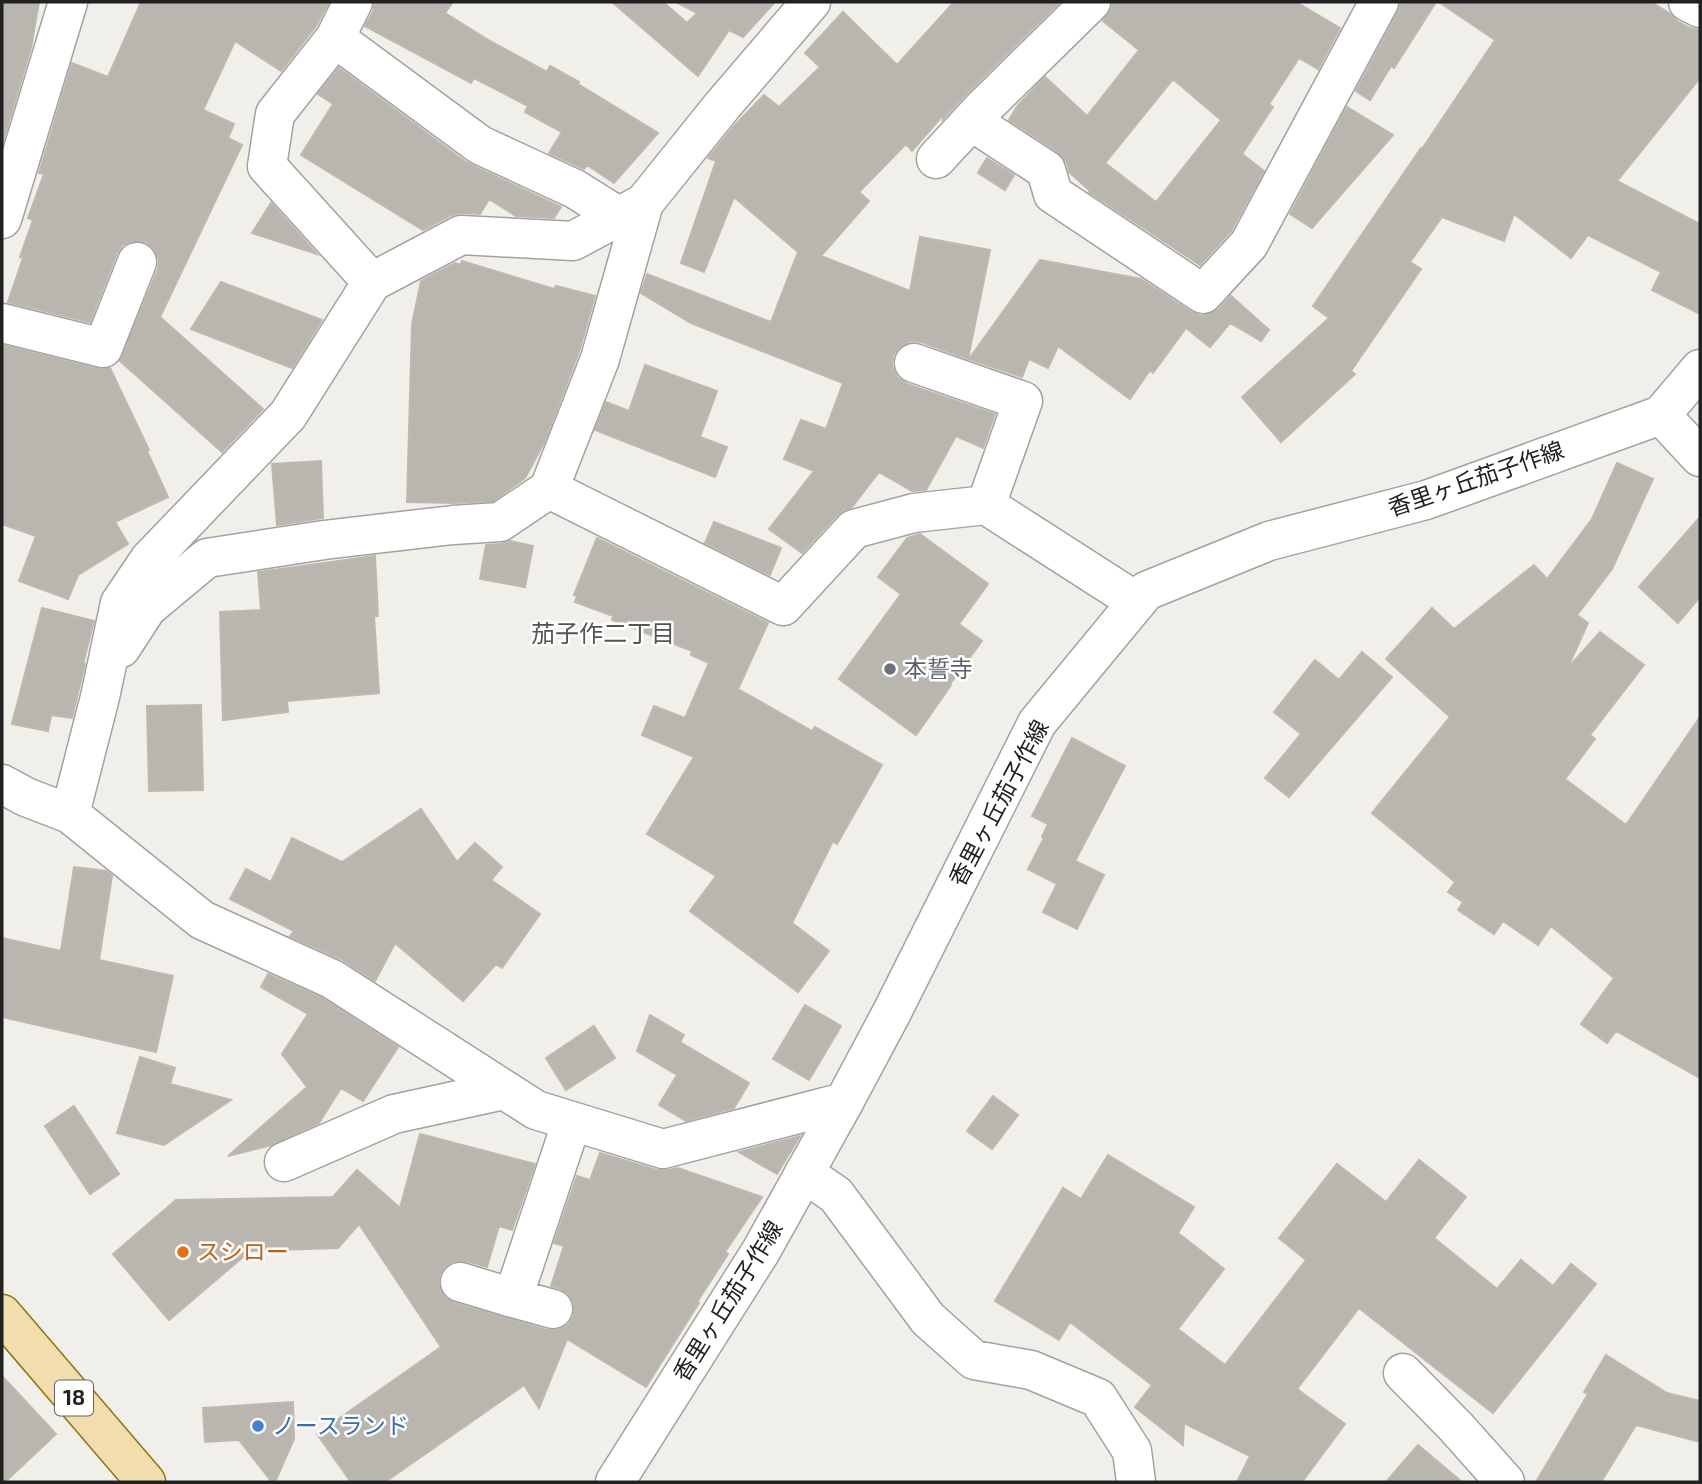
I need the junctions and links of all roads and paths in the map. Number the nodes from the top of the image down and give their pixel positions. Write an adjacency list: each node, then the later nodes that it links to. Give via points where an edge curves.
1 (68, 2): 12 (street)
2 (353, 2): 8 (street)
3 (811, 2): 11 (street)
4 (1091, 2): 9 (street)
5 (1379, 2): 9 (street, via 1249,244 1203,294 1053,194 1046,170)
6 (1688, 2): 7 (street)
7 (1700, 8)
8 (335, 38): 11 (street, via 480,145); 14 (street, via 275,114 267,166)
9 (971, 121): 10 (street)
10 (936, 159)
11 (631, 209): 14 (street, via 573,241 461,235); 20 (street, via 600,359)
12 (2, 219)
13 (137, 262): 15 (street, via 103,348)
14 (372, 282): 23 (street, via 288,415 141,571 120,603)
15 (2, 323)
16 (914, 363): 21 (street, via 1023,401)
17 (1700, 369): 18 (street, 香里ヶ丘茄子作線)
18 (1661, 415): 19 (street); 22 (street, 香里ヶ丘茄子作線, via 1426,500 1269,541 1146,592)
19 (1700, 457)
20 (548, 489): 21 (street, via 783,606 855,529 914,513); 23 (street, via 500,522 324,540 207,558 147,608)
21 (986, 505): 22 (street)
22 (1137, 603): 27 (street, 香里ヶ丘茄子作線, via 1037,723)
23 (105, 671): 25 (street)
24 (2, 784): 25 (street)
25 (70, 814): 26 (street, via 202,920 332,979)
26 (504, 1090): 28 (street, via 536,1110); 29 (street, via 394,1114)
27 (844, 1102): 28 (street, via 663,1149); 30 (street, 香里ヶ丘茄子作線)
28 (572, 1121): 32 (street)
29 (284, 1162)
30 (804, 1173): 37 (street, 香里ヶ丘茄子作線, via 761,1251); 38 (street, via 836,1195 928,1319 974,1360 1031,1370 1098,1398 1132,1451)
31 (460, 1282): 32 (street)
32 (513, 1298): 33 (street)
33 (553, 1309)
34 (2, 1314): 36 (main road, 18)
35 (1403, 1373): 39 (street)
36 (146, 1482)
37 (615, 1482)
38 (1136, 1482)
39 (1505, 1482)

